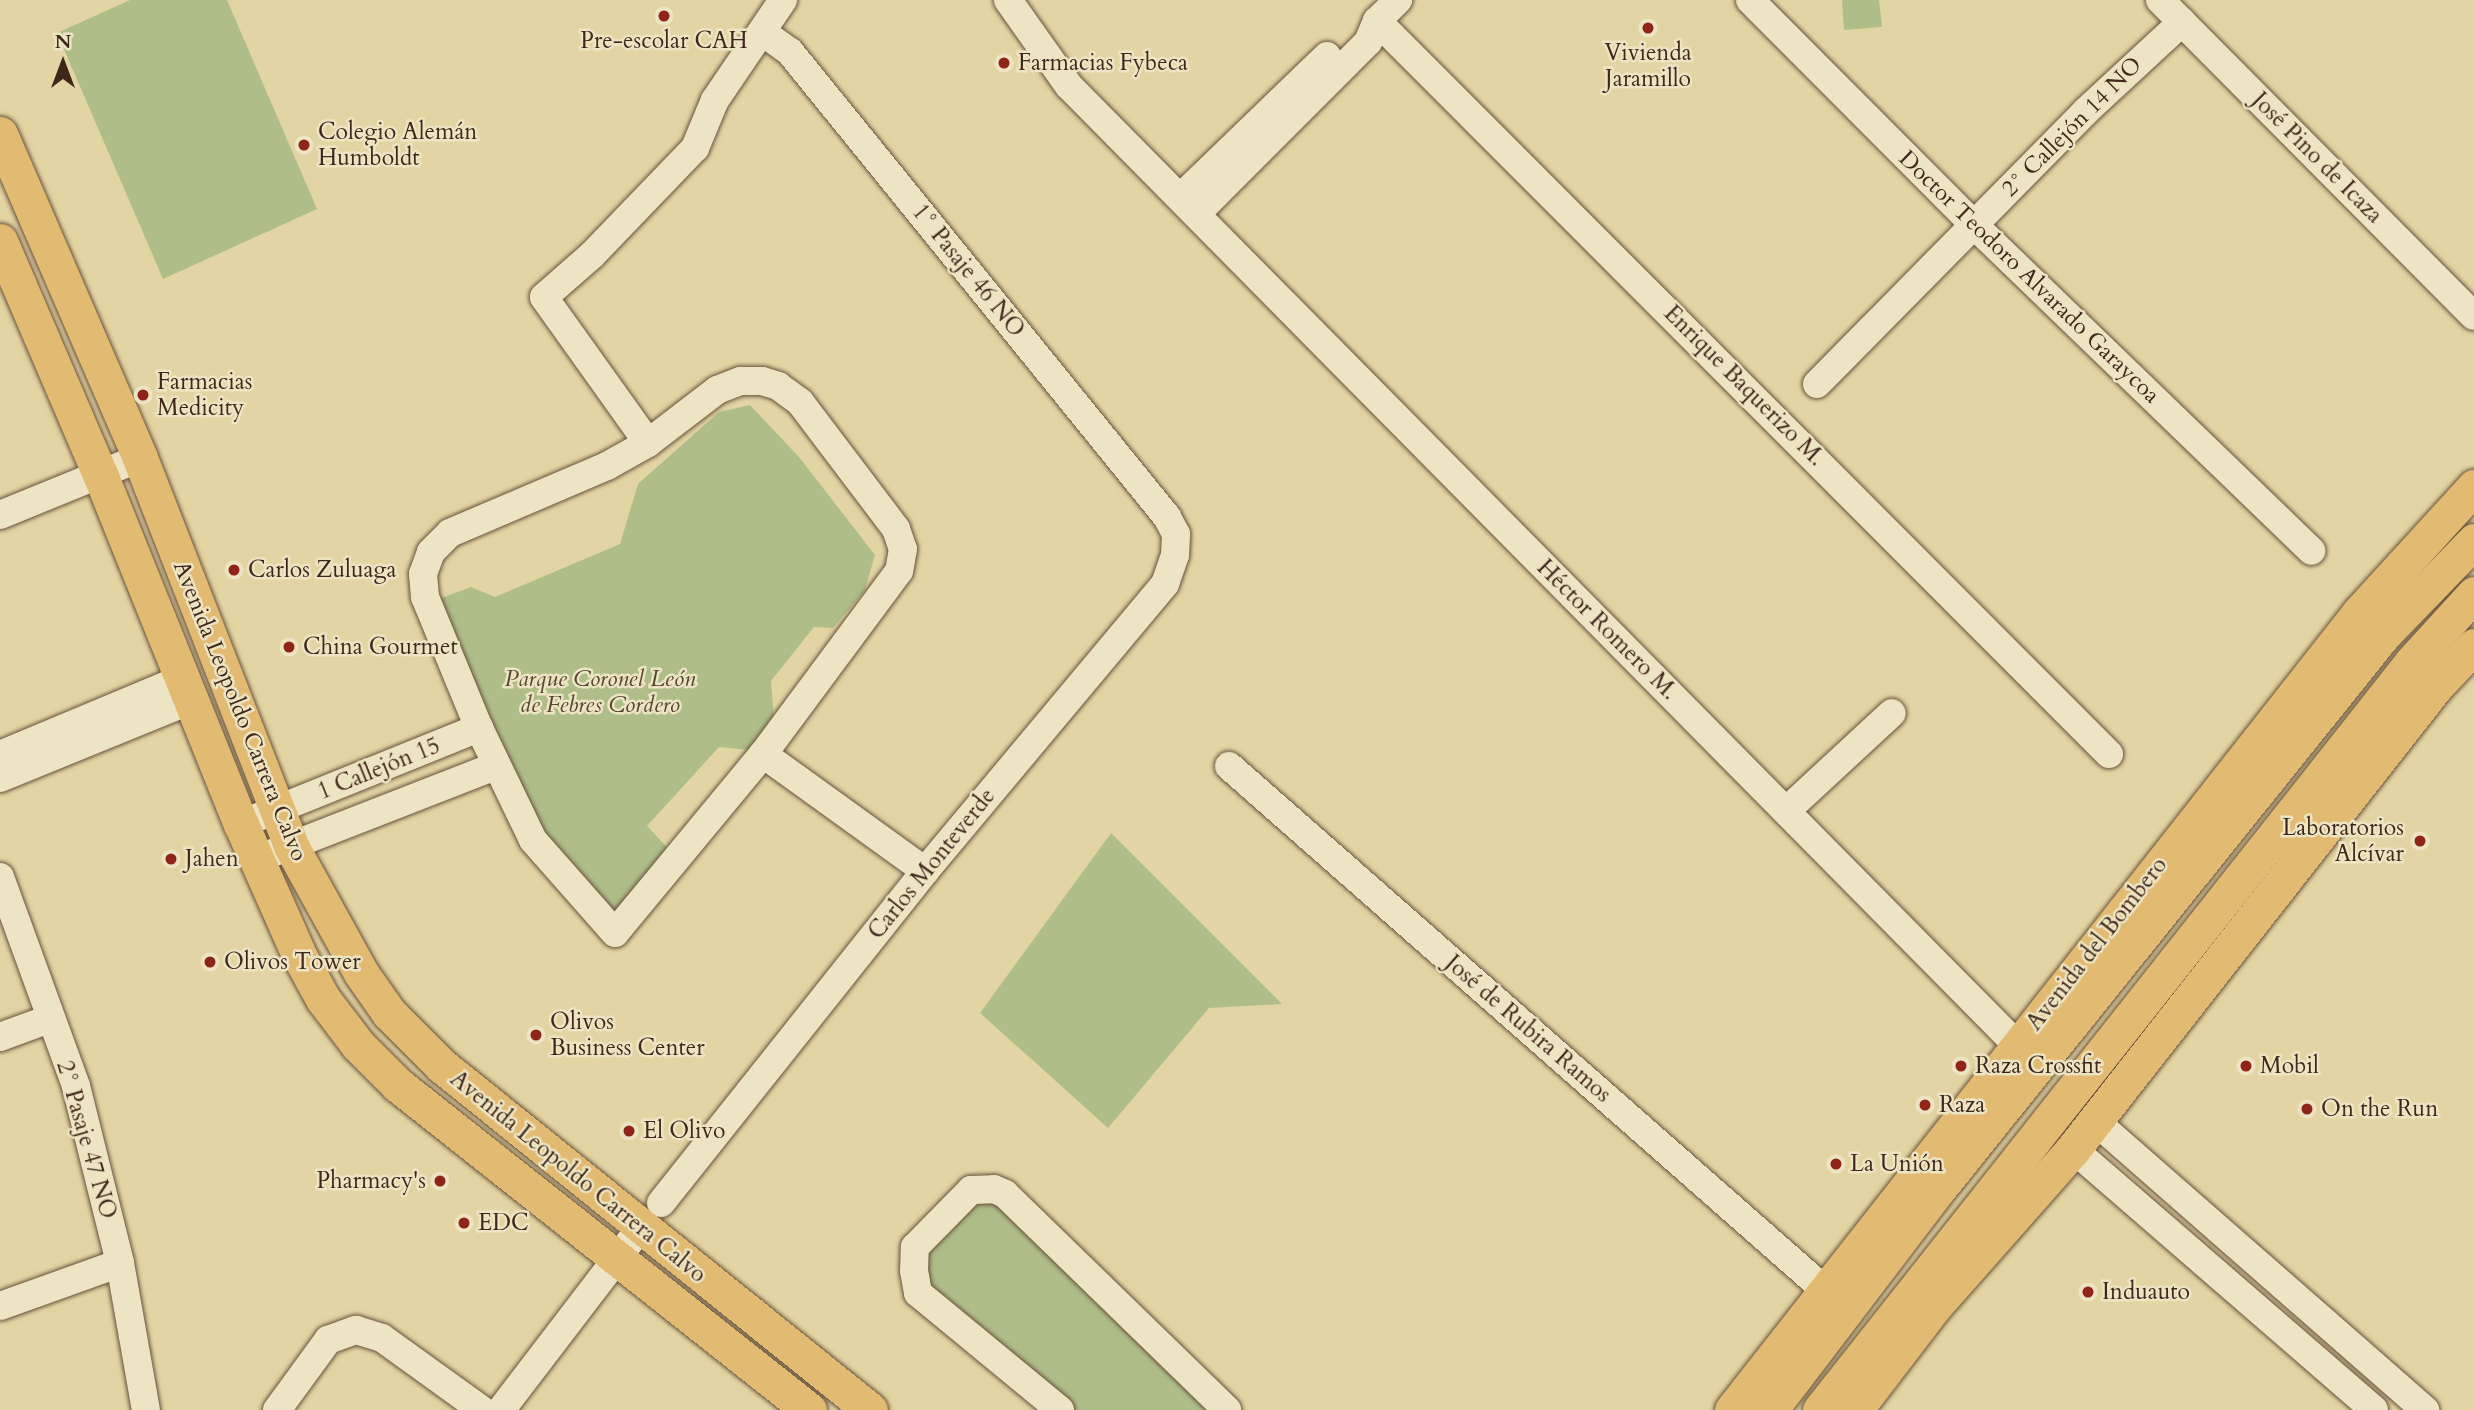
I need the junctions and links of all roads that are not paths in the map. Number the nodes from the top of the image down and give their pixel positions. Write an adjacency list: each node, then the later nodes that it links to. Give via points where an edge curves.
1 (783, 0): 8 (street)
2 (1008, 0): 10 (street, Héctor Romero M., via 1069,86)
3 (1398, 0): 6 (street)
4 (1750, 0): 11 (street, Doctor Teodoro Alvarado Garaycoa)
5 (2161, 0): 7 (street, José Pino de Icaza)
6 (1377, 21): 10 (street, via 1368,41); 29 (street, Enrique Baquerizo M.)
7 (2182, 22): 11 (street, 2° Callejón 14 NO); 13 (street, José Pino de Icaza)
8 (762, 32): 15 (street, via 715,100 695,149 593,256 544,297); 20 (street, 1° Pasaje 46 NO, via 790,52)
9 (0, 134): 16 (main road, Avenida Leopoldo Carrera Calvo)
10 (1189, 205): 35 (street, Héctor Romero M.)
11 (1974, 225): 14 (street, 2° Callejón 14 NO); 22 (street, Doctor Teodoro Alvarado Garaycoa)
12 (0, 241): 17 (main road, Avenida Leopoldo Carrera Calvo)
13 (2474, 316)
14 (1817, 384)
15 (648, 443): 27 (street, via 607,467 450,533 431,552 423,574 425,597); 28 (street, via 717,390 741,381 778,386 800,402 897,529 903,549 899,571)
16 (140, 458): 17 (street); 34 (main road, Avenida Leopoldo Carrera Calvo)
17 (100, 474): 19 (street); 25 (main road, Avenida Leopoldo Carrera Calvo)
18 (2474, 487): 43 (main road, Avenida del Bombero, via 2359,613)
19 (0, 515)
20 (1167, 517): 39 (street, Carlos Monteverde, via 1176,534 1166,584)
21 (2474, 541): 47 (main road, Avenida del Bombero, via 2384,635)
22 (2311, 551)
23 (2474, 594): 44 (main road, via 2412,662)
24 (2474, 646): 45 (main road, via 2436,685)
25 (186, 689): 30 (street); 33 (street); 36 (main road, Avenida Leopoldo Carrera Calvo)
26 (1892, 713): 35 (street)
27 (479, 728): 31 (street); 34 (street, 1 Callejón 15)
28 (763, 754): 31 (street, via 615,933 534,840); 39 (street)
29 (2109, 754)
30 (0, 755)
31 (496, 766): 37 (street, 1 Callejón 15)
32 (1229, 766): 52 (street, José de Rubira Ramos)
33 (0, 778)
34 (276, 810): 36 (street, 1 Callejón 15); 37 (main road, Avenida Leopoldo Carrera Calvo)
35 (1786, 811): 43 (street, Héctor Romero M.)
36 (241, 824): 38 (main road, Avenida Leopoldo Carrera Calvo)
37 (291, 846): 38 (street, 1 Callejón 15); 48 (main road, Avenida Leopoldo Carrera Calvo, via 361,973 389,1013 442,1066)
38 (257, 859): 50 (main road, Avenida Leopoldo Carrera Calvo, via 299,957 358,1045 398,1085)
39 (925, 871): 48 (street, Carlos Monteverde)
40 (0, 877): 41 (street, 2° Pasaje 47 NO)
41 (49, 1019): 42 (street); 51 (street, 2° Pasaje 47 NO, via 76,1086)
42 (0, 1037)
43 (2018, 1046): 49 (main road, Avenida del Bombero)
44 (2072, 1090): 54 (main road); 65 (main road, via 2038,1108 1990,1149); 66 (main road)
45 (2095, 1121): 46 (main road); 69 (street)
46 (2073, 1149): 54 (main road); 68 (street)
47 (1940, 1187): 49 (main road); 64 (main road, Avenida del Bombero)
48 (650, 1215): 50 (street, Carlos Monteverde); 60 (main road, Avenida Leopoldo Carrera Calvo)
49 (1859, 1251): 52 (main road, Avenida del Bombero)
50 (617, 1257): 58 (street, Carlos Monteverde); 59 (main road, Avenida Leopoldo Carrera Calvo)
51 (120, 1263): 53 (street); 55 (street, 2° Pasaje 47 NO)
52 (1827, 1293): 63 (main road, Avenida del Bombero)
53 (0, 1306)
54 (1933, 1308): 67 (main road)
55 (146, 1410)
56 (277, 1410): 57 (street, via 328,1340 356,1331 383,1338)
57 (482, 1410)
58 (501, 1410)
59 (809, 1410)
60 (870, 1410)
61 (1060, 1410): 62 (street, via 918,1293 915,1247 971,1190 994,1189 1005,1194)
62 (1227, 1410)
63 (1732, 1410)
64 (1770, 1410)
65 (1788, 1410)
66 (1820, 1410)
67 (1855, 1410)
68 (2374, 1410)
69 (2425, 1410)

